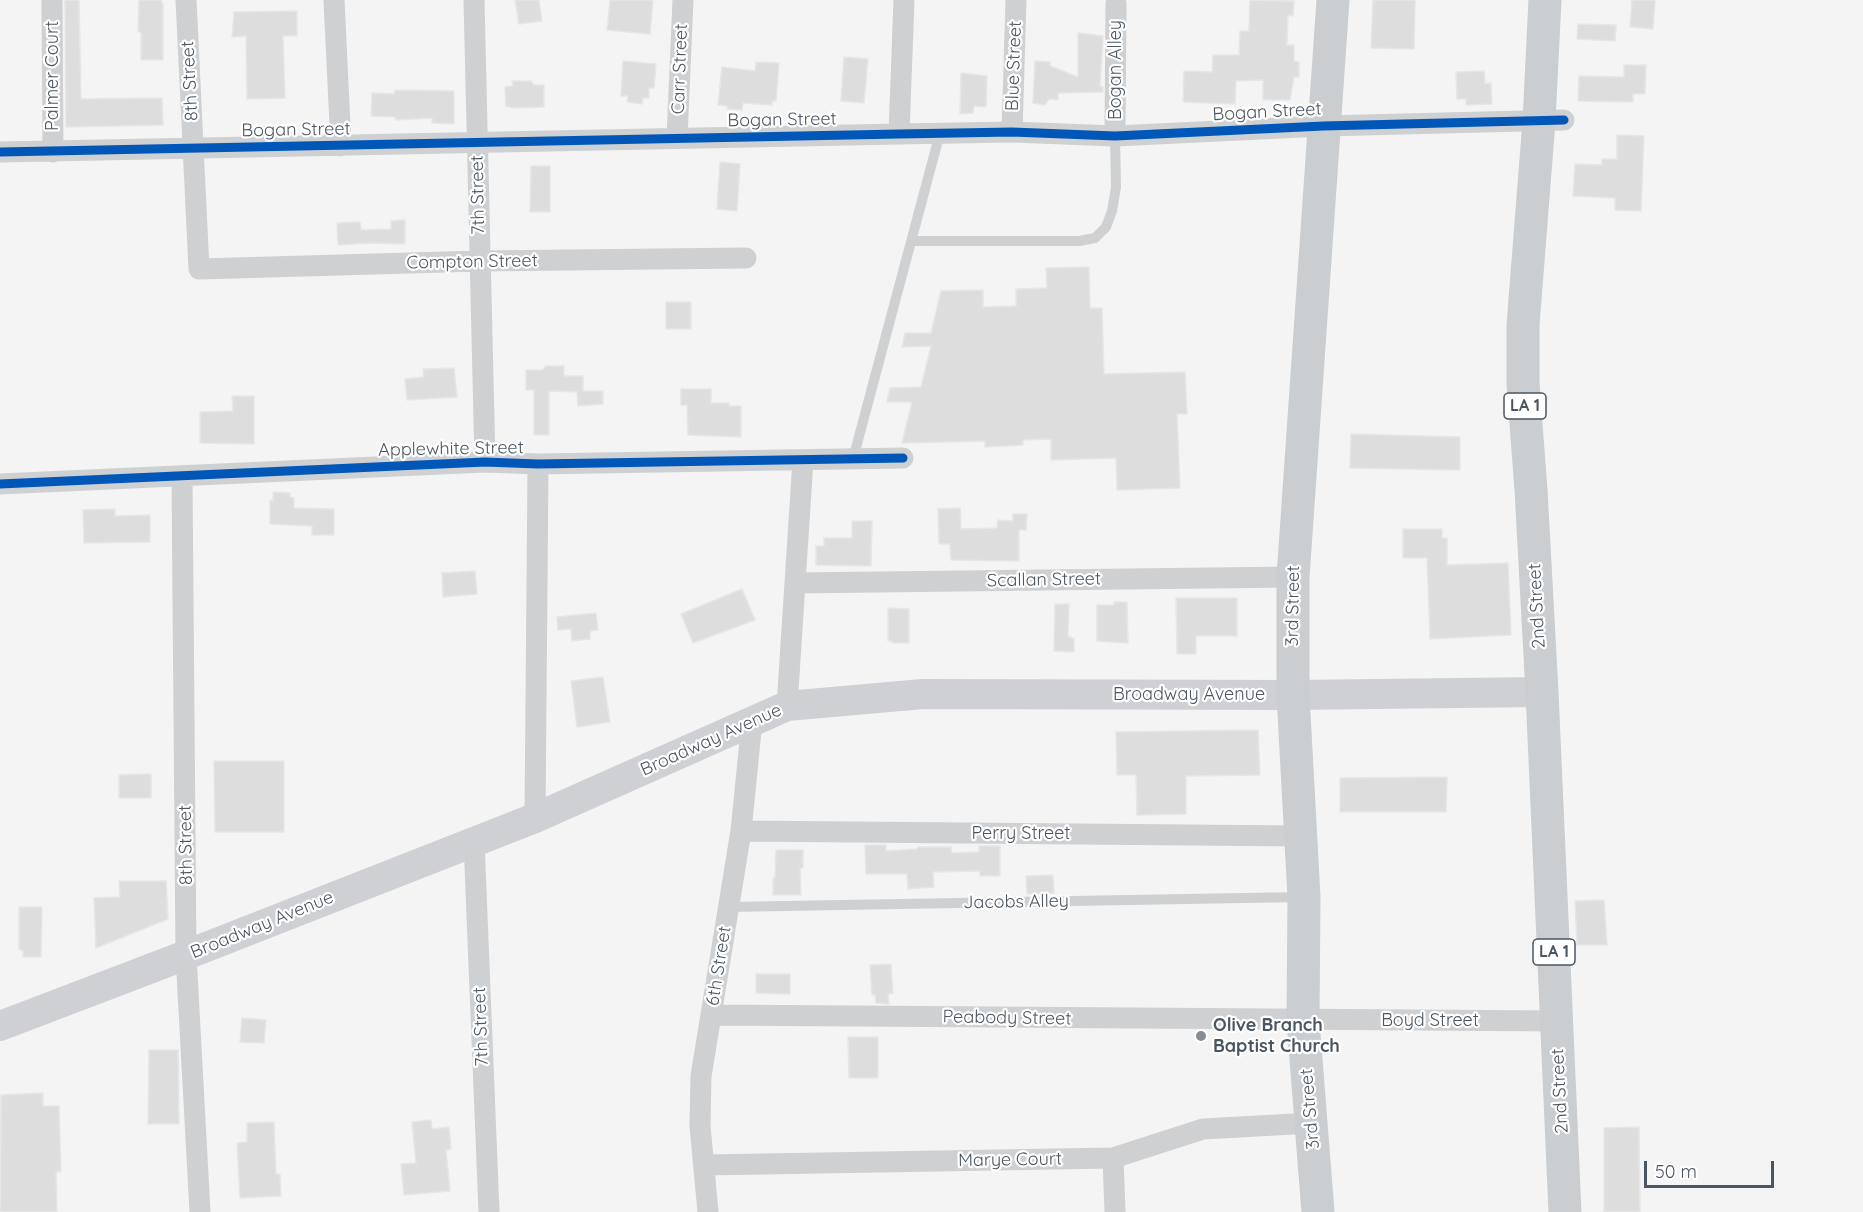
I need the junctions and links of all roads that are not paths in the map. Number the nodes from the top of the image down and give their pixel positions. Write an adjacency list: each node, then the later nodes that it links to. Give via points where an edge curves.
1 (52, 0): 22 (street, Palmer Court)
2 (186, 0): 20 (street, 8th Street)
3 (334, 0): 19 (street)
4 (474, 0): 18 (street, 7th Street)
5 (683, 0): 17 (street, Carr Street)
6 (904, 0): 15 (street)
7 (1016, 0): 13 (street, Blue Street)
8 (1333, 0): 12 (main road, 3rd Street)
9 (1545, 0): 11 (main road, 2nd Street / LA 1)
10 (1116, 4): 16 (street, Bogan Alley)
11 (1552, 121): 12 (street, Bogan Street); 36 (main road, 2nd Street / LA 1, via 1523,325 1523,384)
12 (1323, 126): 16 (street, Bogan Street); 34 (main road, 3rd Street)
13 (1012, 132): 14 (street, Bogan Street); 16 (street, Bogan Street)
14 (940, 133): 15 (street, Bogan Street); 23 (lane)
15 (899, 134): 17 (street, Bogan Street)
16 (1115, 136): 23 (lane, via 1116,187 1112,212 1095,238)
17 (677, 138): 18 (street, Bogan Street)
18 (477, 143): 19 (street, Bogan Street); 25 (street, 7th Street)
19 (341, 146): 20 (street, Bogan Street)
20 (193, 149): 22 (street, Bogan Street); 26 (street, 8th Street)
21 (0, 152): 22 (street, Bogan Street)
22 (53, 152)
23 (912, 240): 28 (lane)
24 (746, 258): 25 (street, Compton Street)
25 (480, 261): 26 (street, Compton Street); 30 (street, 7th Street)
26 (199, 269)
27 (903, 458): 28 (street, Applewhite Street)
28 (853, 459): 29 (street, Applewhite Street)
29 (803, 460): 31 (street, Applewhite Street); 35 (street)
30 (485, 462): 31 (street, Applewhite Street); 32 (street, Applewhite Street)
31 (538, 464): 40 (street)
32 (182, 477): 33 (street, Applewhite Street); 46 (street, 8th Street)
33 (0, 484)
34 (1293, 577): 35 (street, Scallan Street); 37 (main road, 3rd Street)
35 (795, 583): 38 (street)
36 (1542, 692): 37 (main road, Broadway Avenue); 49 (main road, 2nd Street / LA 1)
37 (1293, 695): 38 (main road, Broadway Avenue, via 923,694); 42 (main road, 3rd Street)
38 (787, 706): 39 (main road, Broadway Avenue)
39 (752, 721): 40 (main road, Broadway Avenue); 41 (street, 6th Street)
40 (534, 818): 43 (main road, Broadway Avenue)
41 (741, 831): 42 (street, Perry Street); 45 (street, 6th Street)
42 (1301, 836): 44 (main road, 3rd Street)
43 (474, 841): 46 (main road, Broadway Avenue); 55 (street, 7th Street)
44 (1304, 897): 45 (lane, Jacobs Alley); 48 (main road, 3rd Street)
45 (728, 907): 47 (street, 6th Street)
46 (186, 955): 50 (main road, Broadway Avenue); 54 (street, 8th Street)
47 (712, 1016): 48 (street, Peabody Street); 53 (street, 6th Street, via 701,1076)
48 (1303, 1021): 49 (street, Boyd Street); 51 (main road, 3rd Street)
49 (1557, 1021): 59 (main road, 2nd Street / LA 1)
50 (0, 1026)
51 (1312, 1123): 52 (street, Marye Court, via 1203,1128); 58 (main road, 3rd Street)
52 (1113, 1158): 53 (street, Marye Court); 57 (street)
53 (704, 1165): 56 (street, 6th Street)
54 (200, 1212)
55 (489, 1212)
56 (708, 1212)
57 (1115, 1212)
58 (1318, 1212)
59 (1565, 1212)

